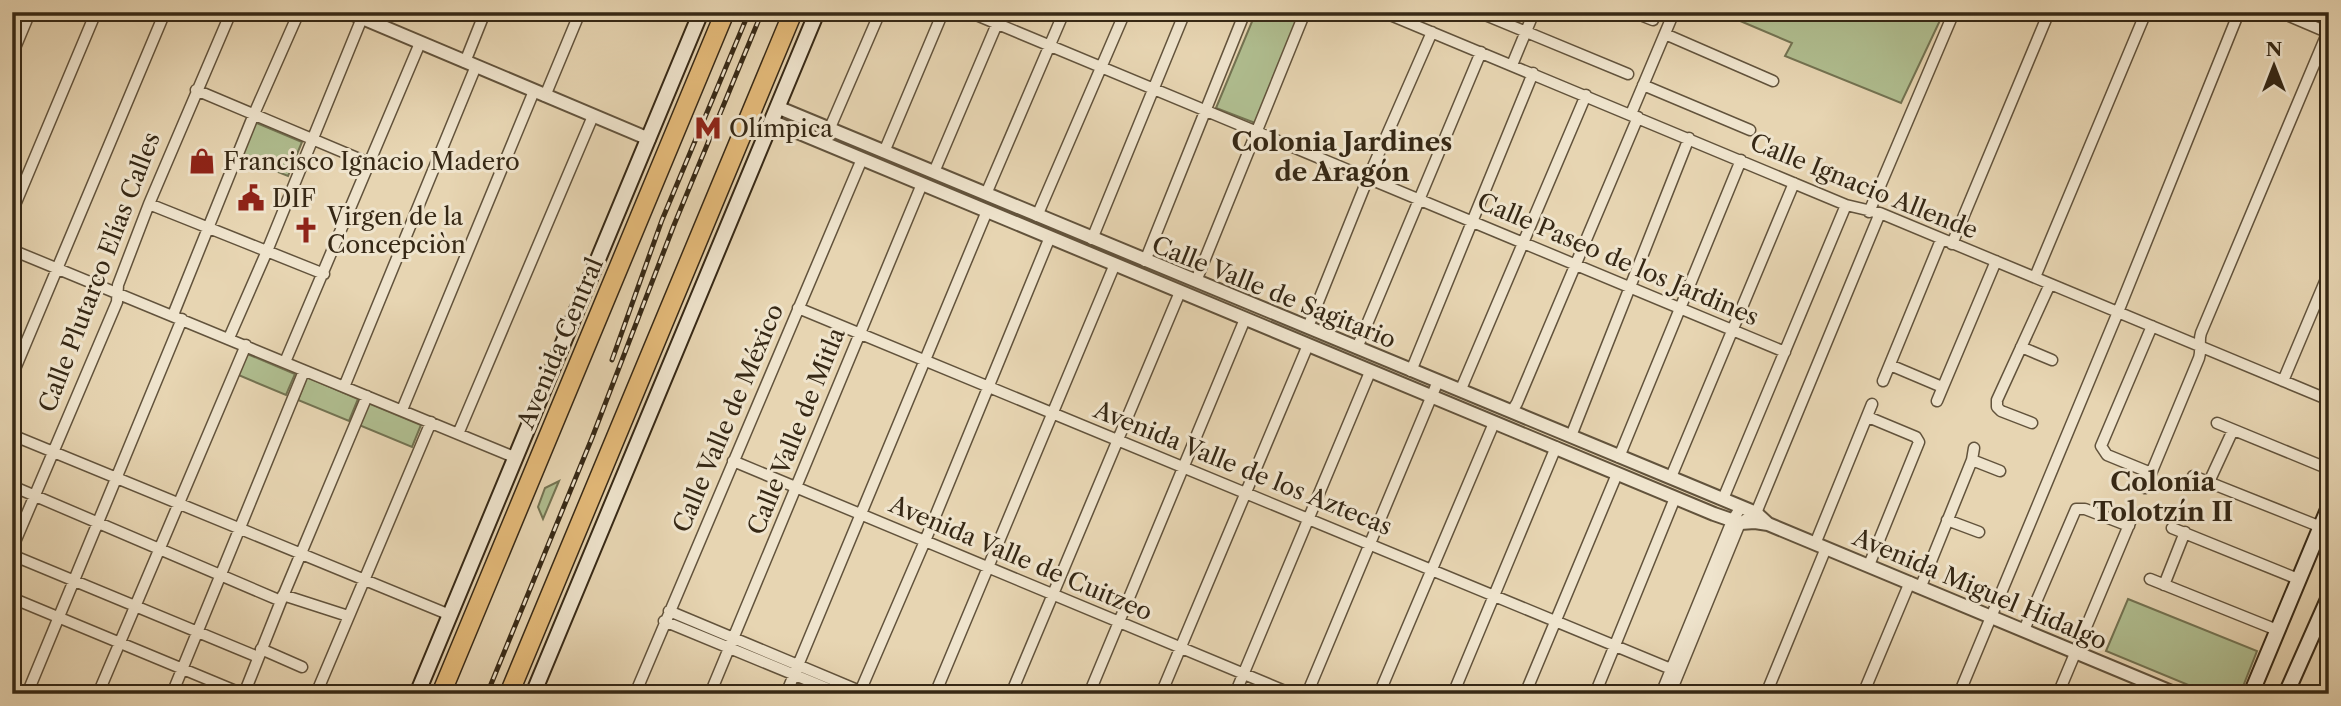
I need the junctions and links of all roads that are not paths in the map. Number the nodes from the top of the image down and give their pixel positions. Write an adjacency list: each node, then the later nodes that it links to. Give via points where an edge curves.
1 (30, 12): 44 (street)
2 (96, 12): 80 (street)
3 (165, 12): 96 (street)
4 (231, 12): 53 (street, Calle Plutarco Elías Calles)
5 (299, 12): 57 (street)
6 (348, 12): 33 (street)
7 (386, 12): 36 (street)
8 (485, 12): 45 (street)
9 (580, 12): 54 (street)
10 (701, 12): 66 (main road, Avenida Central)
11 (725, 12): 240 (highway, Avenida Central)
12 (793, 12): 224 (highway)
13 (817, 12): 58 (main road)
14 (880, 12): 61 (street)
15 (943, 12): 67 (street)
16 (969, 12): 35 (street, Calle Paseo de los Jardines)
17 (1002, 12): 35 (street)
18 (1064, 12): 42 (street)
19 (1125, 12): 47 (street)
20 (1185, 12): 52 (street)
21 (1245, 12): 56 (street)
22 (1305, 12): 63 (street)
23 (1383, 12): 38 (street, Calle Ignacio Allende)
24 (1478, 12): 39 (street)
25 (1534, 12): 39 (street)
26 (1633, 12): 34 (street)
27 (1674, 12): 40 (street)
28 (1954, 12): 81 (street)
29 (2049, 12): 89 (street)
30 (2146, 12): 99 (street)
31 (2239, 12): 107 (street)
32 (2280, 12): 37 (street)
33 (362, 18): 36 (street); 65 (street)
34 (1653, 20)
35 (997, 25): 42 (street, Calle Paseo de los Jardines); 71 (street)
36 (380, 26): 41 (street)
37 (2328, 31): 117 (street)
38 (1432, 32): 43 (street, Calle Ignacio Allende); 72 (street)
39 (1525, 32): 46 (street); 49 (street)
40 (1665, 34): 50 (street); 51 (street)
41 (420, 43): 45 (street); 70 (street)
42 (1049, 47): 47 (street, Calle Paseo de los Jardines); 75 (street)
43 (1482, 52): 46 (street, Calle Ignacio Allende); 76 (street)
44 (12, 55)
45 (471, 64): 54 (street); 133 (street)
46 (1512, 65): 48 (street, Calle Ignacio Allende)
47 (1101, 68): 52 (street, Calle Paseo de los Jardines); 82 (street)
48 (1533, 74): 55 (street, Calle Ignacio Allende); 83 (street)
49 (1628, 74)
50 (1773, 81)
51 (1643, 85): 60 (street); 62 (street)
52 (1153, 89): 56 (street, Calle Paseo de los Jardines); 86 (street)
53 (196, 90): 57 (street); 77 (street, Calle Plutarco Elías Calles)
54 (539, 94): 59 (street); 141 (street)
55 (1586, 95): 60 (street, Calle Ignacio Allende); 88 (street)
56 (1205, 110): 63 (street, Calle Paseo de los Jardines); 92 (street)
57 (254, 114): 65 (street); 84 (street)
58 (774, 114): 61 (street, Calle Valle de Sagitario); 68 (street, Calle Valle de Sagitario); 250 (main road)
59 (593, 116): 66 (street); 150 (street)
60 (1634, 116): 64 (street, Calle Ignacio Allende); 95 (street)
61 (829, 130): 67 (street, Calle Valle de Sagitario)
62 (1750, 130)
63 (1256, 131): 72 (street, Calle Paseo de los Jardines); 100 (street)
64 (1689, 138): 69 (street, Calle Ignacio Allende); 102 (street)
65 (313, 139): 70 (street); 91 (street)
66 (649, 139): 157 (main road, Avenida Central)
67 (884, 152): 71 (street, Calle Valle de Sagitario)
68 (862, 159): 74 (street, Calle Valle de Sagitario); 105 (street, Calle Valle de México)
69 (1741, 160): 73 (street, Calle Ignacio Allende); 106 (street)
70 (369, 163): 98 (street)
71 (934, 172): 75 (street, Calle Valle de Sagitario)
72 (1368, 178): 76 (street, Calle Paseo de los Jardines); 111 (street)
73 (1794, 183): 78 (street, Calle Ignacio Allende); 112 (street)
74 (922, 184): 79 (street, Calle Valle de Sagitario); 113 (street, Calle Valle de Mitla)
75 (986, 194): 82 (street, Calle Valle de Sagitario)
76 (1420, 200): 83 (street, Calle Paseo de los Jardines); 119 (street)
77 (149, 204): 84 (street); 104 (street, Calle Plutarco Elías Calles)
78 (1846, 205): 81 (street, Calle Ignacio Allende); 120 (street)
79 (986, 211): 85 (street, Calle Valle de Sagitario); 121 (street)
80 (12, 212)
81 (1874, 212): 87 (street, Calle Ignacio Allende); 180 (street)
82 (1037, 216): 86 (street, Calle Valle de Sagitario)
83 (1472, 221): 88 (street, Calle Paseo de los Jardines); 126 (street)
84 (209, 227): 91 (street); 108 (street)
85 (1050, 237): 94 (street, Calle Valle de Sagitario); 132 (street)
86 (1092, 239): 92 (street, Calle Valle de Sagitario)
87 (1941, 240): 89 (street, Calle Ignacio Allende); 124 (street)
88 (1523, 243): 95 (street, Calle Paseo de los Jardines); 135 (street)
89 (1952, 244): 93 (street, Calle Ignacio Allende)
90 (12, 250): 96 (street)
91 (267, 251): 98 (street); 114 (street)
92 (1145, 261): 100 (street, Calle Valle de Sagitario)
93 (1996, 261): 99 (street, Calle Ignacio Allende); 134 (street)
94 (1115, 264): 103 (street, Calle Valle de Sagitario); 143 (street)
95 (1576, 265): 102 (street, Calle Paseo de los Jardines); 142 (street)
96 (57, 269): 104 (street); 128 (street)
97 (2329, 272): 131 (street)
98 (324, 274): 123 (street)
99 (2035, 277): 101 (street, Calle Ignacio Allende)
100 (1196, 281): 111 (street, Calle Valle de Sagitario)
101 (2050, 284): 107 (street, Calle Ignacio Allende); 118 (street)
102 (1628, 287): 106 (street, Calle Paseo de los Jardines); 152 (street)
103 (1180, 292): 109 (street, Calle Valle de Sagitario); 153 (street)
104 (117, 293): 108 (street); 156 (street, Calle Plutarco Elías Calles)
105 (798, 308): 113 (street, Avenida Valle de los Aztecas); 160 (street, Calle Valle de México)
106 (1681, 309): 112 (street, Calle Paseo de los Jardines); 158 (street)
107 (2118, 312): 110 (street, Calle Ignacio Allende); 220 (street)
108 (178, 317): 114 (street); 168 (street)
109 (1245, 319): 116 (street, Calle Valle de Sagitario); 161 (street)
110 (2152, 326): 117 (street, Calle Ignacio Allende); 164 (street, via 2101,446 2107,455)
111 (1308, 327): 119 (street, Calle Valle de Sagitario)
112 (1733, 330): 120 (street, Calle Paseo de los Jardines); 167 (street)
113 (860, 332): 121 (street, Avenida Valle de los Aztecas); 171 (street, Calle Valle de Mitla)
114 (229, 338): 115 (street)
115 (246, 345): 123 (street); 177 (street)
116 (1308, 345): 127 (street, Calle Valle de Sagitario); 173 (street)
117 (2199, 345): 131 (street, Calle Ignacio Allende); 164 (street, via 2199,358)
118 (2021, 347): 122 (street); 148 (street, via 1997,407)
119 (1357, 348): 126 (street, Calle Valle de Sagitario)
120 (1785, 352): 176 (street)
121 (925, 359): 132 (street, Avenida Valle de los Aztecas); 182 (street)
122 (2052, 360)
123 (285, 362): 125 (street)
124 (1889, 365): 130 (street); 134 (street)
125 (304, 371): 133 (street); 190 (street)
126 (1410, 371): 129 (street, Calle Valle de Sagitario)
127 (1370, 372): 136 (street, Calle Valle de Sagitario); 183 (street)
128 (12, 376)
129 (1438, 381): 135 (street, Calle Valle de Sagitario); 136 (street)
130 (1883, 381)
131 (2283, 381): 138 (street, Calle Ignacio Allende)
132 (989, 385): 143 (street, Avenida Valle de los Aztecas); 194 (street)
133 (344, 387): 137 (street)
134 (1942, 387): 139 (street)
135 (1461, 389): 142 (street, Calle Valle de Sagitario)
136 (1431, 396): 146 (street, Calle Valle de Sagitario); 195 (street)
137 (367, 397): 141 (street); 199 (street)
138 (2329, 400)
139 (1937, 401)
140 (1872, 404): 144 (street)
141 (402, 410): 145 (street)
142 (1512, 411): 152 (street, Calle Valle de Sagitario)
143 (1055, 413): 153 (street, Avenida Valle de los Aztecas); 202 (street)
144 (1868, 416): 196 (street); 201 (street, via 1919,442)
145 (431, 422): 150 (street); 207 (street)
146 (1494, 422): 154 (street, Calle Valle de Sagitario); 203 (street)
147 (2217, 422): 149 (street)
148 (2032, 423)
149 (2233, 430): 162 (street); 169 (street)
150 (458, 433): 157 (street)
151 (12, 435): 156 (street)
152 (1571, 436): 158 (street, Calle Valle de Sagitario)
153 (1119, 440): 161 (street, Avenida Valle de los Aztecas); 211 (street)
154 (1556, 447): 165 (street, Calle Valle de Sagitario); 212 (street)
155 (1975, 448): 159 (street)
156 (53, 452): 168 (street); 174 (street, Calle Plutarco Elías Calles)
157 (514, 457): 217 (main road, Avenida Central)
158 (1619, 457): 167 (street, Calle Valle de Sagitario)
159 (1972, 460): 163 (street); 184 (street)
160 (733, 461): 171 (street, Avenida Valle de Cuitzeo); 219 (street, Calle Valle de México)
161 (1184, 466): 173 (street, Avenida Valle de los Aztecas); 222 (street)
162 (2329, 469)
163 (2000, 471)
164 (2151, 472): 172 (street)
165 (1616, 474): 175 (street, Calle Valle de Sagitario); 223 (street)
166 (2193, 475): 169 (street)
167 (1671, 477): 176 (street, Calle Valle de Sagitario)
168 (118, 478): 177 (street); 185 (street)
169 (2209, 482): 189 (street)
170 (12, 486): 174 (street)
171 (796, 487): 182 (street, Avenida Valle de Cuitzeo); 228 (street, Calle Valle de Mitla)
172 (2145, 488)
173 (1245, 493): 183 (street, Avenida Valle de los Aztecas); 231 (street)
174 (34, 496): 185 (street); 198 (street, Calle Plutarco Elías Calles)
175 (1675, 498): 186 (street, Calle Valle de Sagitario); 230 (street)
176 (1723, 499): 178 (street, Calle Valle de Sagitario)
177 (179, 503): 190 (street); 197 (street)
178 (1741, 507): 180 (street, Calle Valle de Sagitario); 186 (street)
179 (2329, 507): 189 (main road)
180 (1756, 513): 186 (street); 187 (street, Avenida Miguel Hidalgo)
181 (2134, 513): 188 (street)
182 (862, 515): 194 (street, Avenida Valle de Cuitzeo); 236 (street)
183 (1308, 518): 195 (street, Avenida Valle de los Aztecas); 238 (street)
184 (1947, 520): 192 (street); 209 (street)
185 (96, 522): 197 (street); 208 (street)
186 (1736, 522): 187 (street, Avenida Miguel Hidalgo); 237 (street); 267 (street)
187 (1768, 524): 196 (street, Avenida Miguel Hidalgo)
188 (2129, 526): 225 (street, via 2076,509); 232 (street)
189 (2321, 527): 206 (main road)
190 (240, 528): 199 (street); 204 (street)
191 (2172, 528): 193 (street)
192 (1979, 532)
193 (2185, 532): 206 (street); 210 (street)
194 (925, 541): 202 (street, Avenida Valle de Cuitzeo); 241 (street)
195 (1370, 543): 203 (street, Avenida Valle de los Aztecas); 261 (street)
196 (1821, 546): 201 (street, Avenida Miguel Hidalgo); 268 (street)
197 (160, 548): 204 (street); 216 (street)
198 (12, 549)
199 (301, 554): 207 (street); 215 (street)
200 (12, 555): 208 (street)
201 (1870, 565): 209 (street, Avenida Miguel Hidalgo)
202 (990, 568): 211 (street, Avenida Valle de Cuitzeo); 255 (street)
203 (1431, 569): 212 (street, Avenida Valle de los Aztecas); 262 (street)
204 (220, 574): 215 (street); 227 (street)
205 (2150, 579): 210 (street)
206 (2298, 579): 226 (main road)
207 (363, 580): 217 (street); 218 (street)
208 (72, 581): 216 (street); 221 (street)
209 (1916, 584): 220 (street, Avenida Miguel Hidalgo); 269 (street)
210 (2164, 585): 226 (street)
211 (1054, 594): 222 (street, Avenida Valle de Cuitzeo); 256 (street)
212 (1494, 596): 223 (street, Avenida Valle de los Aztecas); 263 (street)
213 (2329, 597): 274 (main road)
214 (12, 598): 221 (street)
215 (282, 598): 218 (street); 233 (street)
216 (134, 607): 227 (street); 229 (street)
217 (450, 615): 247 (main road, Avenida Central)
218 (348, 616): 246 (street)
219 (666, 616): 228 (street); 251 (street, Calle Valle de México)
220 (1991, 616): 225 (street, Avenida Miguel Hidalgo); 270 (street)
221 (59, 617): 229 (street); 242 (street)
222 (1119, 622): 231 (street, Avenida Valle de Cuitzeo); 257 (street)
223 (1556, 622): 230 (street, Avenida Valle de los Aztecas); 264 (street)
224 (537, 626): 248 (highway); 249 (highway)
225 (2024, 630): 232 (street, Avenida Miguel Hidalgo)
226 (2277, 630): 273 (main road)
227 (197, 632): 233 (street); 235 (street)
228 (732, 641): 236 (street); 252 (street, Calle Valle de Mitla)
229 (120, 643): 235 (street); 243 (street)
230 (1616, 645): 237 (street, Avenida Valle de los Aztecas); 265 (street)
231 (1180, 647): 238 (street, Avenida Valle de Cuitzeo); 258 (street)
232 (2076, 652): 239 (street, Avenida Miguel Hidalgo); 271 (street)
233 (259, 653): 234 (street); 245 (street)
234 (302, 667)
235 (183, 668): 244 (street); 245 (street)
236 (797, 669): 241 (street); 253 (street); 254 (street)
237 (1671, 669): 266 (street)
238 (1244, 674): 259 (street); 260 (street, Avenida Valle de Cuitzeo)
239 (2155, 690): 272 (street, Avenida Miguel Hidalgo)
240 (441, 692)
241 (862, 693)
242 (27, 694)
243 (98, 694)
244 (172, 694)
245 (244, 694)
246 (316, 694)
247 (417, 694)
248 (509, 694)
249 (519, 694)
250 (533, 694)
251 (635, 694)
252 (710, 694)
253 (786, 694)
254 (841, 694)
255 (935, 694)
256 (1012, 694)
257 (1089, 694)
258 (1161, 694)
259 (1236, 694)
260 (1292, 694)
261 (1307, 694)
262 (1379, 694)
263 (1453, 694)
264 (1525, 694)
265 (1595, 694)
266 (1661, 694)
267 (1670, 694)
268 (1766, 694)
269 (1863, 694)
270 (1959, 694)
271 (2058, 694)
272 (2176, 694)
273 (2251, 694)
274 (2286, 694)

